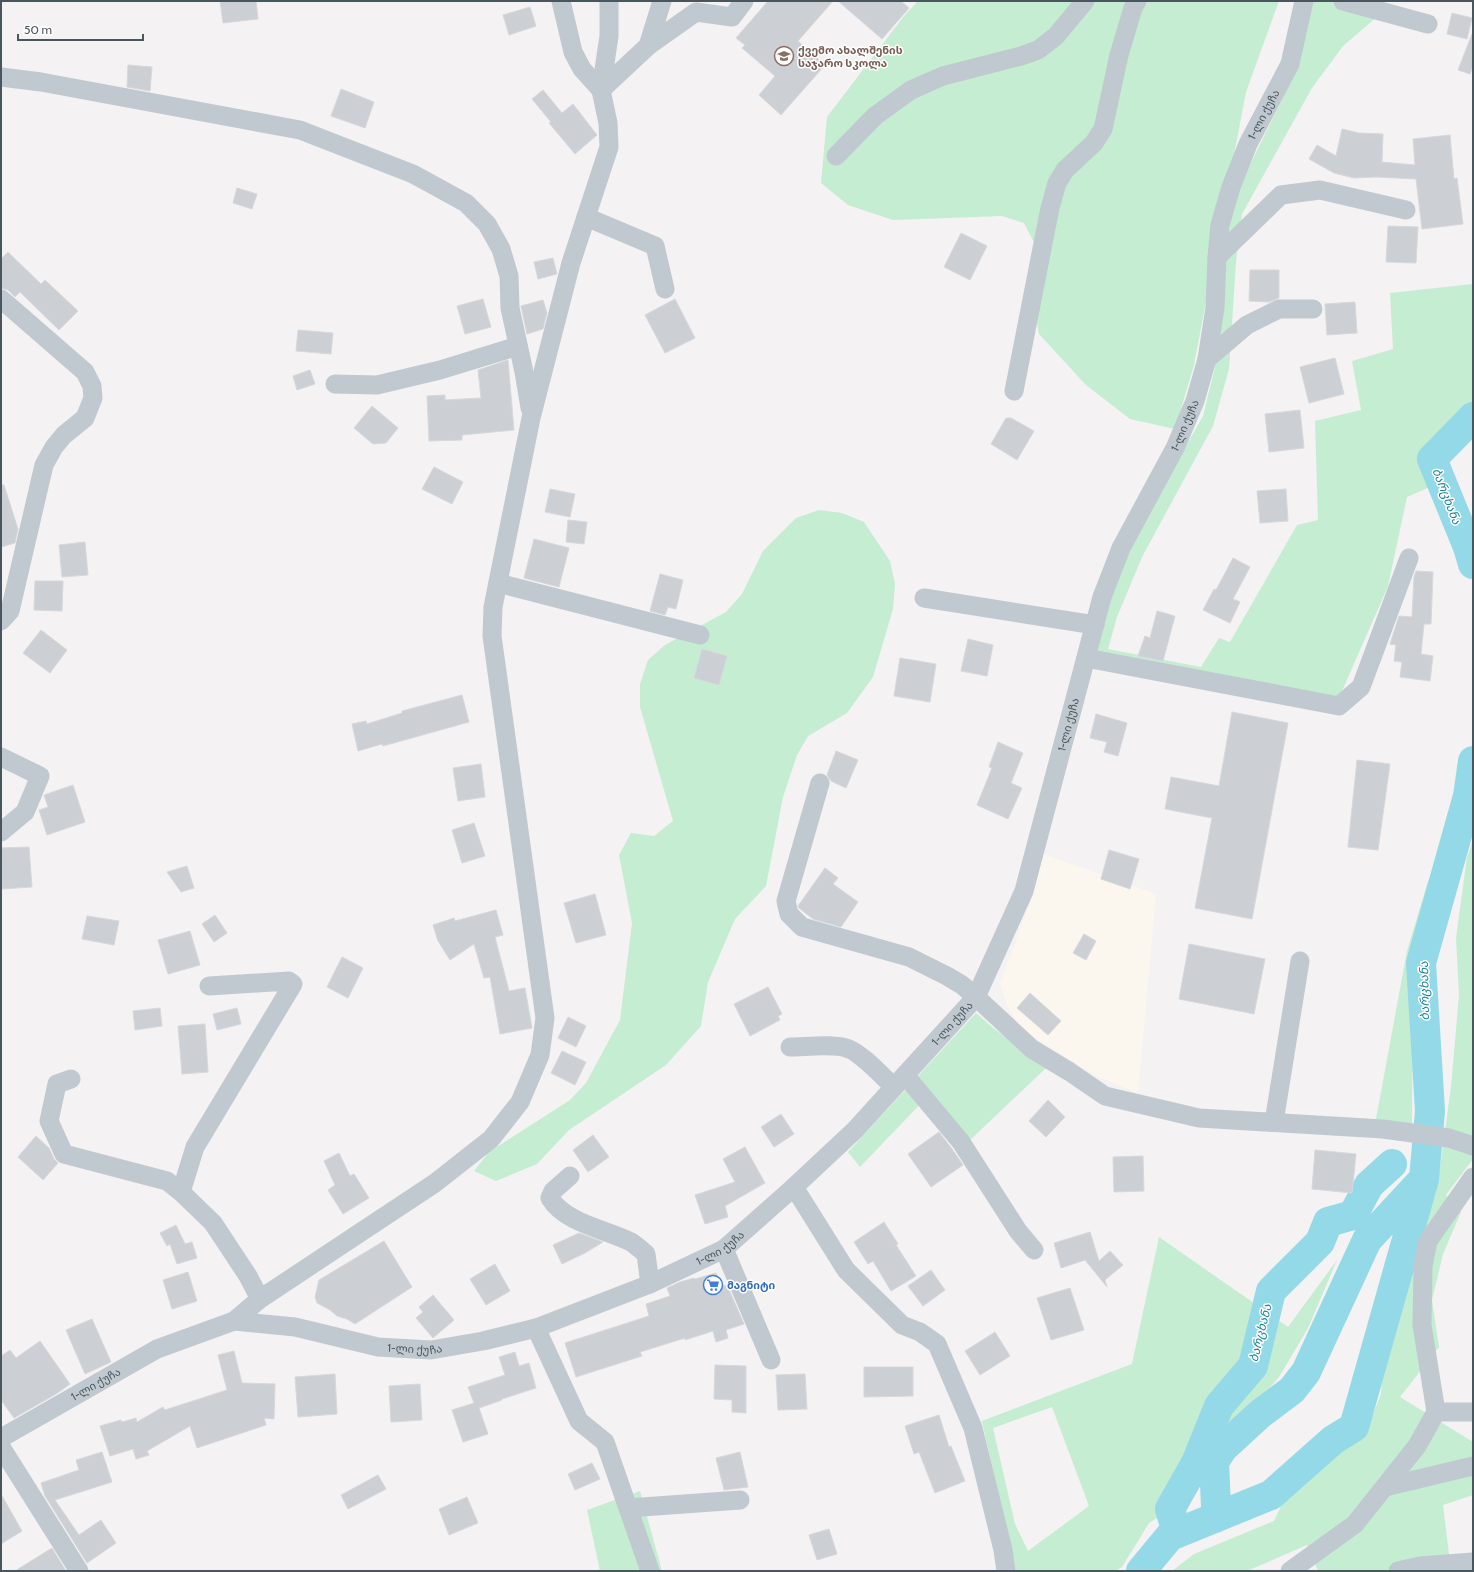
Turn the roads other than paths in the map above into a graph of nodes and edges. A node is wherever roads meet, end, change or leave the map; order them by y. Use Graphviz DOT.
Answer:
graph roads {
  1 [pos="561,1"];
  2 [pos="609,1"];
  3 [pos="662,1"];
  4 [pos="744,1"];
  5 [pos="1085,1"];
  6 [pos="1137,1"];
  7 [pos="1304,1"];
  8 [pos="1344,1"];
  9 [pos="1428,24"];
  10 [pos="648,46"];
  11 [pos="1,77"];
  12 [pos="601,90"];
  13 [pos="836,156"];
  14 [pos="1406,210"];
  15 [pos="586,216"];
  16 [pos="1217,257"];
  17 [pos="665,289"];
  18 [pos="1,299"];
  19 [pos="1313,309"];
  20 [pos="518,346"];
  21 [pos="1207,359"];
  22 [pos="335,384"];
  23 [pos="1014,391"];
  24 [pos="531,418"];
  25 [pos="1410,558"];
  26 [pos="498,583"];
  27 [pos="924,598"];
  28 [pos="1,621"];
  29 [pos="1095,625"];
  30 [pos="700,635"];
  31 [pos="1086,658"];
  32 [pos="1,757"];
  33 [pos="820,783"];
  34 [pos="1,832"];
  35 [pos="1300,961"];
  36 [pos="209,986"];
  37 [pos="976,997"];
  38 [pos="790,1047"];
  39 [pos="71,1079"];
  40 [pos="900,1081"];
  41 [pos="1274,1122"];
  42 [pos="1473,1146"];
  43 [pos="570,1176"];
  44 [pos="1473,1177"];
  45 [pos="794,1188"];
  46 [pos="181,1192"];
  47 [pos="724,1249"];
  48 [pos="1034,1250"];
  49 [pos="650,1284"];
  50 [pos="260,1299"];
  51 [pos="234,1321"];
  52 [pos="536,1328"];
  53 [pos="771,1360"];
  54 [pos="1436,1412"];
  55 [pos="1473,1412"];
  56 [pos="1,1438"];
  57 [pos="1,1447"];
  58 [pos="1473,1466"];
  59 [pos="1385,1486"];
  60 [pos="740,1500"];
  61 [pos="628,1508"];
  62 [pos="1473,1562"];
  63 [pos="79,1571"];
  64 [pos="650,1571"];
  65 [pos="1006,1571"];
  66 [pos="1290,1571"];
  67 [pos="1398,1571"];
  1 -- 12 [label="street"];
  2 -- 12 [label="street"];
  3 -- 10 [label="street"];
  4 -- 10 [label="street"];
  5 -- 13 [label="street"];
  6 -- 23 [label="street"];
  7 -- 16 [label="street, 1-ლი ქუჩა"];
  8 -- 9 [label="street"];
  10 -- 12 [label="street"];
  11 -- 20 [label="street"];
  12 -- 15 [label="street"];
  14 -- 16 [label="street"];
  15 -- 17 [label="street"];
  15 -- 24 [label="street"];
  16 -- 21 [label="street, 1-ლი ქუჩა"];
  18 -- 28 [label="street"];
  19 -- 21 [label="street"];
  20 -- 22 [label="street"];
  20 -- 24 [label="street"];
  21 -- 29 [label="street, 1-ლი ქუჩა"];
  24 -- 26 [label="street"];
  25 -- 31 [label="street"];
  26 -- 30 [label="street"];
  26 -- 50 [label="street"];
  27 -- 29 [label="street"];
  29 -- 31 [label="street, 1-ლი ქუჩა"];
  31 -- 37 [label="street, 1-ლი ქუჩა"];
  32 -- 34 [label="street"];
  33 -- 37 [label="street"];
  35 -- 41 [label="street"];
  36 -- 46 [label="street"];
  37 -- 40 [label="street, 1-ლი ქუჩა"];
  37 -- 41 [label="street"];
  38 -- 40 [label="street"];
  39 -- 46 [label="street"];
  40 -- 45 [label="street, 1-ლი ქუჩა"];
  40 -- 48 [label="street"];
  41 -- 42 [label="street"];
  43 -- 49 [label="street"];
  44 -- 54 [label="street"];
  45 -- 47 [label="street, 1-ლი ქუჩა"];
  45 -- 65 [label="street"];
  46 -- 50 [label="street"];
  47 -- 49 [label="street, 1-ლი ქუჩა"];
  47 -- 53 [label="street"];
  49 -- 52 [label="street, 1-ლი ქუჩა"];
  50 -- 51 [label="street"];
  51 -- 52 [label="street, 1-ლი ქუჩა"];
  51 -- 56 [label="street, 1-ლი ქუჩა"];
  52 -- 61 [label="street"];
  54 -- 55 [label="street"];
  54 -- 59 [label="street"];
  57 -- 63 [label="street"];
  58 -- 59 [label="street"];
  59 -- 66 [label="street"];
  60 -- 61 [label="street"];
  61 -- 64 [label="street"];
  62 -- 67 [label="street"];
}
